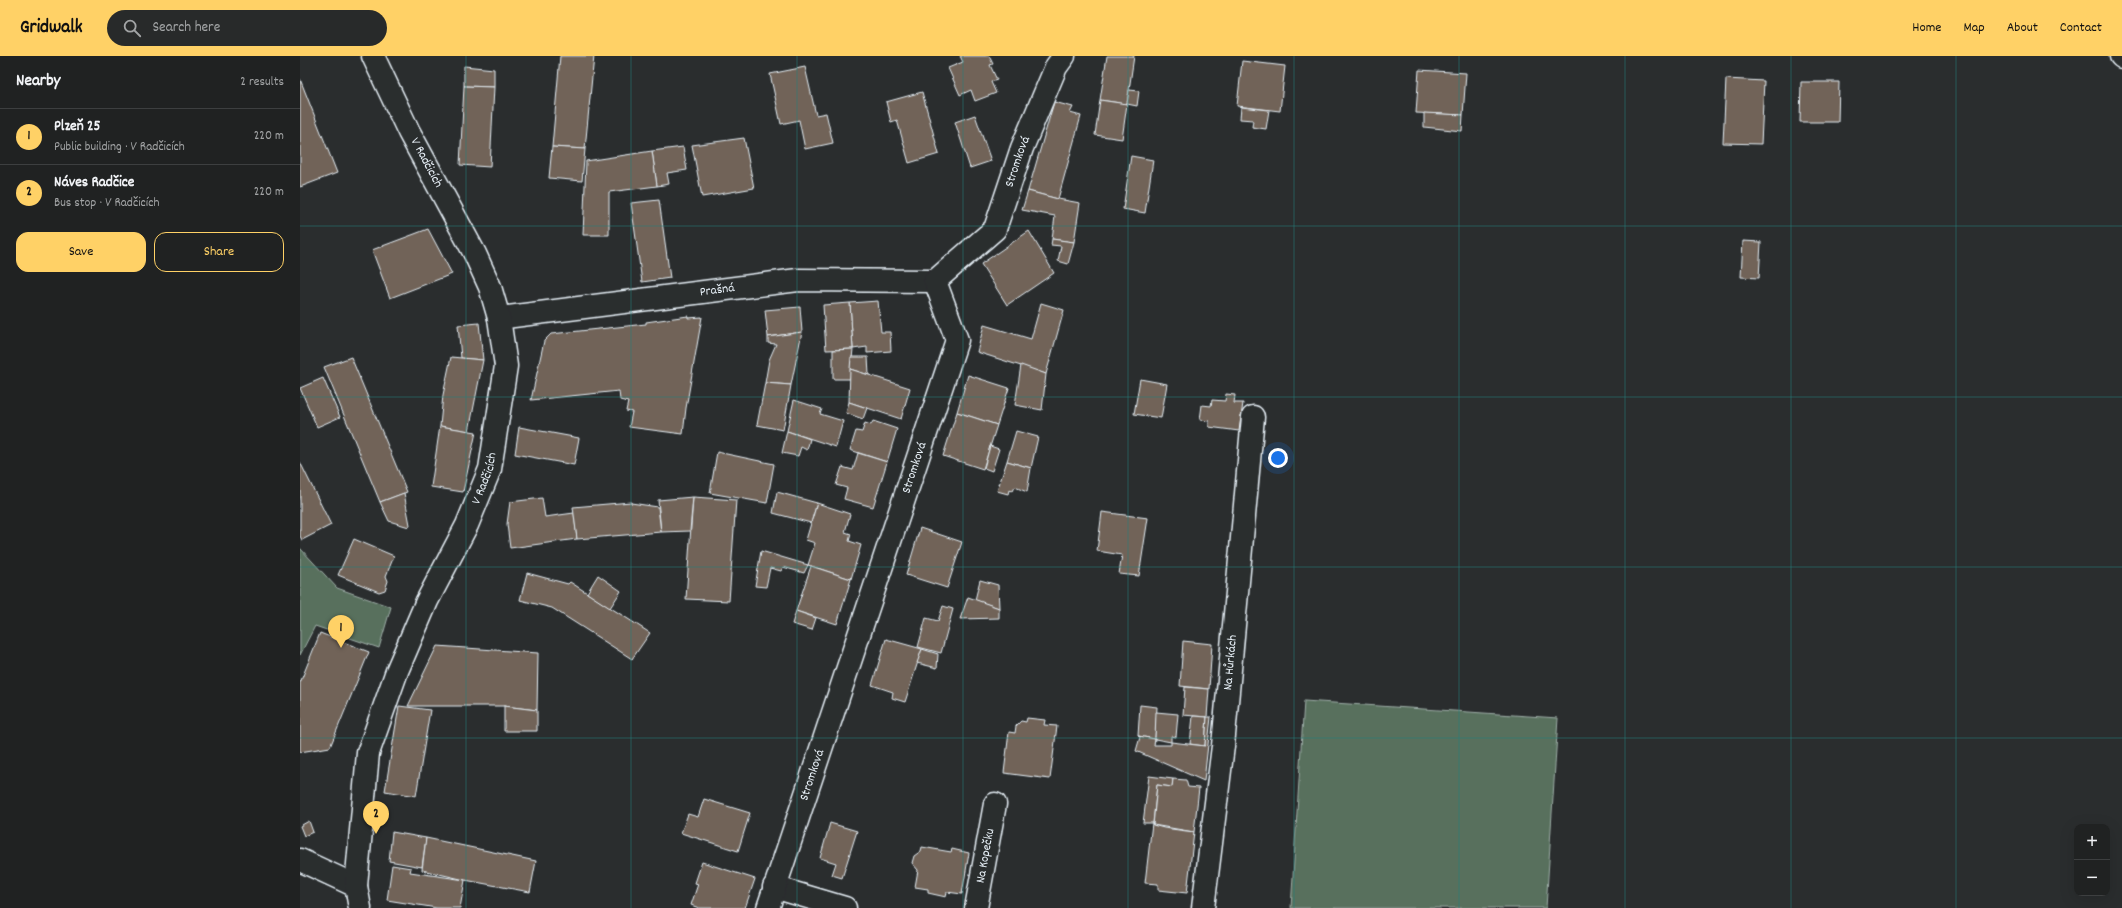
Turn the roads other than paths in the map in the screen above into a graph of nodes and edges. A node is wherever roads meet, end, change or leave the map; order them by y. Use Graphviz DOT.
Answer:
graph roads {
  1 [pos="373,56"];
  2 [pos="1064,56"];
  3 [pos="935,281"];
  4 [pos="500,318"];
  5 [pos="1254,417"];
  6 [pos="995,804"];
  7 [pos="300,860"];
  8 [pos="356,886"];
  9 [pos="774,887"];
  10 [pos="360,908"];
  11 [pos="768,908"];
  12 [pos="846,908"];
  13 [pos="976,908"];
  14 [pos="1203,908"];
  1 -- 4 [label="street, V Radčicích"];
  2 -- 3 [label="street, Stromková"];
  3 -- 4 [label="street, Prašná"];
  3 -- 9 [label="street, Stromková"];
  4 -- 8 [label="street, V Radčicích"];
  5 -- 14 [label="street, Na Hůrkách"];
  6 -- 13 [label="street, Na Kopečku"];
  7 -- 8 [label="street"];
  8 -- 10 [label="street, V Radčicích"];
  9 -- 11 [label="street, Stromková"];
  9 -- 12 [label="street"];
}
